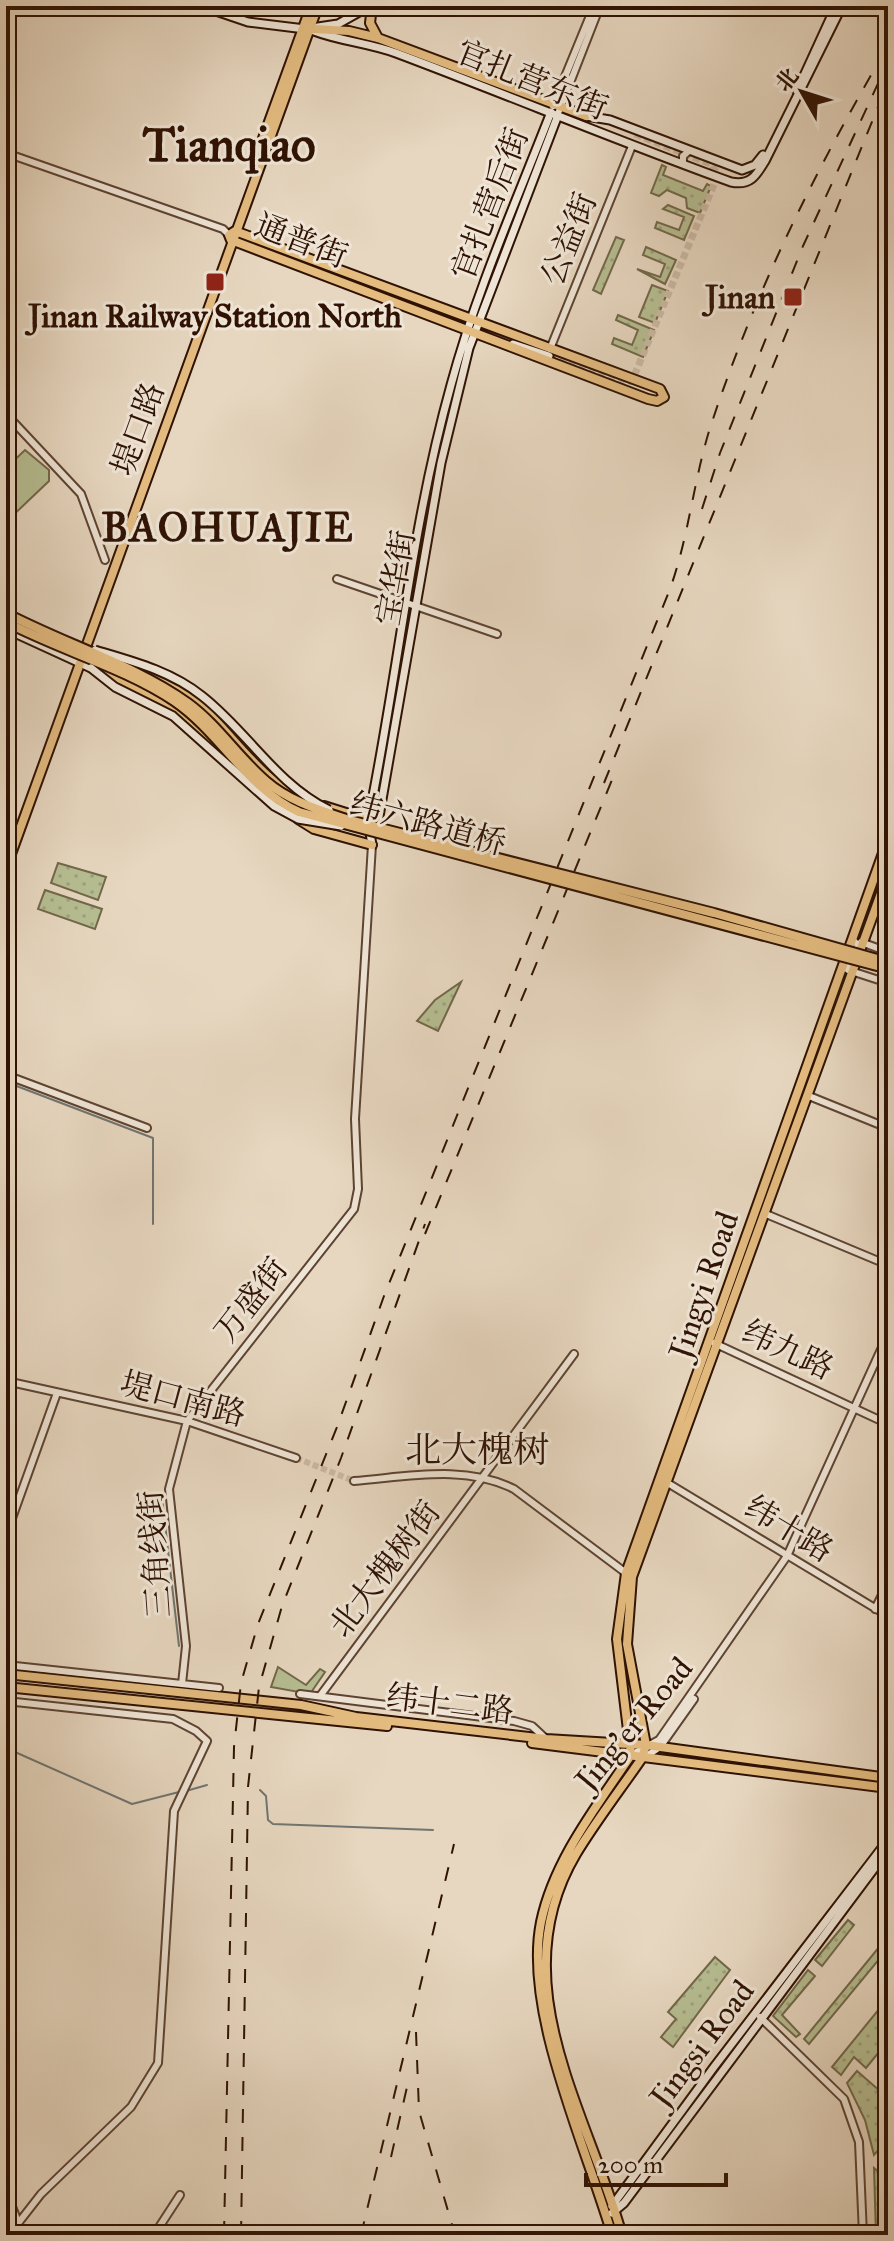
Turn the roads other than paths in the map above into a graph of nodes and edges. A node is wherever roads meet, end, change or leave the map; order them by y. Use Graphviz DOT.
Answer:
graph roads {
  1 [pos="201,6"];
  2 [pos="311,6"];
  3 [pos="318,6"];
  4 [pos="371,6"];
  5 [pos="594,6"];
  6 [pos="600,6"];
  7 [pos="836,6"];
  8 [pos="842,6"];
  9 [pos="308,27"];
  10 [pos="378,38"];
  11 [pos="556,110"];
  12 [pos="586,116"];
  13 [pos="635,134"];
  14 [pos="632,146"];
  15 [pos="689,151"];
  16 [pos="6,153"];
  17 [pos="683,164"];
  18 [pos="231,235"];
  19 [pos="475,320"];
  20 [pos="471,332"];
  21 [pos="487,338"];
  22 [pos="550,353"];
  23 [pos="6,414"];
  24 [pos="105,560"];
  25 [pos="337,579"];
  26 [pos="405,600"];
  27 [pos="416,604"];
  28 [pos="6,611"];
  29 [pos="6,622"];
  30 [pos="6,629"];
  31 [pos="497,634"];
  32 [pos="87,647"];
  33 [pos="78,662"];
  34 [pos="91,668"];
  35 [pos="373,822"];
  36 [pos="348,824"];
  37 [pos="888,839"];
  38 [pos="372,845"];
  39 [pos="6,855"];
  40 [pos="6,868"];
  41 [pos="888,874"];
  42 [pos="853,940"];
  43 [pos="864,943"];
  44 [pos="888,952"];
  45 [pos="888,962"];
  46 [pos="888,969"];
  47 [pos="852,973"];
  48 [pos="888,983"];
  49 [pos="6,1075"];
  50 [pos="809,1096"];
  51 [pos="147,1128"];
  52 [pos="888,1128"];
  53 [pos="354,1209"];
  54 [pos="766,1214"];
  55 [pos="888,1265"];
  56 [pos="888,1334"];
  57 [pos="715,1343"];
  58 [pos="888,1343"];
  59 [pos="574,1354"];
  60 [pos="6,1381"];
  61 [pos="57,1393"];
  62 [pos="858,1409"];
  63 [pos="187,1421"];
  64 [pos="888,1424"];
  65 [pos="296,1458"];
  66 [pos="483,1476"];
  67 [pos="354,1481"];
  68 [pos="666,1482"];
  69 [pos="6,1535"];
  70 [pos="789,1557"];
  71 [pos="626,1573"];
  72 [pos="888,1583"];
  73 [pos="875,1609"];
  74 [pos="888,1616"];
  75 [pos="6,1665"];
  76 [pos="6,1674"];
  77 [pos="182,1684"];
  78 [pos="6,1687"];
  79 [pos="219,1688"];
  80 [pos="300,1694"];
  81 [pos="320,1696"];
  82 [pos="6,1701"];
  83 [pos="546,1739"];
  84 [pos="631,1744"];
  85 [pos="646,1745"];
  86 [pos="660,1747"];
  87 [pos="631,1755"];
  88 [pos="642,1758"];
  89 [pos="888,1778"];
  90 [pos="888,1788"];
  91 [pos="888,1840"];
  92 [pos="888,1850"];
  93 [pos="757,2015"];
  94 [pos="6,2191"];
  95 [pos="180,2195"];
  96 [pos="614,2209"];
  97 [pos="605,2215"];
  98 [pos="18,2223"];
  99 [pos="9,2235"];
  100 [pos="23,2235"];
  101 [pos="154,2235"];
  102 [pos="612,2235"];
  103 [pos="622,2235"];
  104 [pos="863,2235"];
  1 -- 9 [label="main road"];
  2 -- 9 [label="main road, 堤口路"];
  3 -- 9 [label="main road, 堤口路"];
  4 -- 9 [label="main road"];
  4 -- 10 [label="main road"];
  5 -- 11 [label="street, 官扎营后街"];
  6 -- 11 [label="street, 官扎营后街"];
  7 -- 15 [label="main road, 官扎营东街"];
  8 -- 17 [label="main road, 官扎营东街"];
  9 -- 10 [label="main road, 官扎营东街"];
  9 -- 11 [label="main road, 官扎营东街"];
  9 -- 18 [label="main road, 堤口路"];
  10 -- 11 [label="main road, 官扎营东街"];
  11 -- 12 [label="main road, 官扎营东街"];
  11 -- 14 [label="main road, 官扎营东街"];
  11 -- 19 [label="main road, 官扎营后街"];
  12 -- 13 [label="main road"];
  12 -- 15 [label="main road, 官扎营东街"];
  14 -- 17 [label="main road, 官扎营东街"];
  14 -- 22 [label="street, 公益街"];
  15 -- 17 [label="street"];
  16 -- 18 [label="street"];
  18 -- 19 [label="main road, 通普街"];
  18 -- 20 [label="main road, 通普街"];
  18 -- 32 [label="main road, 堤口路"];
  19 -- 20 [label="main road, 宝华街"];
  19 -- 22 [label="main road, 通普街"];
  20 -- 21 [label="main road, 通普街"];
  20 -- 26 [label="main road, 宝华街"];
  20 -- 27 [label="main road, 宝华街"];
  21 -- 22 [label="main road"];
  21 -- 22 [label="main road, 通普街"];
  23 -- 24 [label="street"];
  25 -- 26 [label="street"];
  26 -- 27 [label="street"];
  26 -- 35 [label="main road, 宝华街"];
  27 -- 31 [label="street"];
  27 -- 35 [label="main road, 宝华街"];
  28 -- 32 [label="main road"];
  28 -- 36 [label="main road, 纬六路道桥, bridge"];
  29 -- 36 [label="main road, 纬六路道桥, bridge"];
  30 -- 33 [label="main road"];
  32 -- 33 [label="main road, 堤口路"];
  32 -- 35 [label="main road"];
  32 -- 36 [label="main road, bridge"];
  33 -- 34 [label="main road"];
  33 -- 39 [label="main road, 堤口路"];
  33 -- 40 [label="main road, 堤口路"];
  34 -- 36 [label="main road, bridge"];
  34 -- 38 [label="main road"];
  35 -- 38 [label="main road, 宝华街"];
  36 -- 45 [label="main road, 纬六路道桥, bridge"];
  36 -- 46 [label="main road, 纬六路道桥, bridge"];
  37 -- 42 [label="main road, Jingyi Road"];
  38 -- 53 [label="street, 宝华街"];
  41 -- 43 [label="main road, Jingyi Road"];
  42 -- 43 [label="street"];
  42 -- 47 [label="street"];
  42 -- 57 [label="main road, Jingyi Road"];
  43 -- 44 [label="street"];
  43 -- 47 [label="main road, Jingyi Road"];
  47 -- 48 [label="street"];
  47 -- 50 [label="main road, Jingyi Road"];
  49 -- 51 [label="street"];
  50 -- 52 [label="street"];
  50 -- 54 [label="main road, Jingyi Road"];
  53 -- 63 [label="street, 万盛街"];
  54 -- 55 [label="street"];
  54 -- 57 [label="main road, Jingyi Road"];
  56 -- 62 [label="street, Jing'er Road"];
  57 -- 62 [label="street, 纬九路"];
  57 -- 68 [label="main road, Jingyi Road"];
  57 -- 71 [label="main road, Jingyi Road"];
  58 -- 62 [label="street, Jing'er Road"];
  59 -- 66 [label="street, 北大槐树街"];
  60 -- 61 [label="street, 堤口南路"];
  61 -- 63 [label="street, 堤口南路"];
  61 -- 69 [label="street"];
  62 -- 64 [label="street, 纬九路"];
  62 -- 70 [label="street, Jing'er Road"];
  63 -- 65 [label="street, 堤口南路"];
  63 -- 77 [label="street, 三角线街"];
  66 -- 67 [label="street"];
  66 -- 71 [label="street"];
  66 -- 81 [label="street, 北大槐树街"];
  68 -- 70 [label="street, 纬十路"];
  68 -- 85 [label="main road, Jingyi Road"];
  70 -- 73 [label="street, 纬十路"];
  70 -- 85 [label="street, Jing'er Road"];
  70 -- 86 [label="street, Jing'er Road"];
  71 -- 84 [label="main road, Jingyi Road"];
  72 -- 73 [label="street"];
  73 -- 74 [label="street, 纬十路"];
  75 -- 77 [label="street"];
  76 -- 83 [label="main road, 纬十二路"];
  77 -- 79 [label="street"];
  78 -- 87 [label="main road, 纬十二路"];
  80 -- 81 [label="street"];
  81 -- 83 [label="street"];
  82 -- 98 [label="street"];
  83 -- 84 [label="main road, 纬十二路"];
  84 -- 85 [label="main road, 纬十二路"];
  84 -- 87 [label="main road, Jingyi Road"];
  85 -- 86 [label="main road, 纬十二路"];
  85 -- 87 [label="street, Jing'er Road"];
  85 -- 88 [label="main road, Jingyi Road"];
  86 -- 88 [label="street, Jing'er Road"];
  86 -- 89 [label="main road, 纬十二路"];
  87 -- 88 [label="main road, 纬十二路"];
  87 -- 97 [label="main road, Jing'er Road"];
  88 -- 90 [label="main road, 纬十二路"];
  88 -- 96 [label="main road, Jing'er Road"];
  91 -- 93 [label="main road, Jingsi Road"];
  92 -- 93 [label="main road, Jingsi Road"];
  93 -- 96 [label="main road, Jingsi Road"];
  93 -- 104 [label="street"];
  94 -- 98 [label="street"];
  95 -- 101 [label="street"];
  96 -- 97 [label="main road"];
  96 -- 103 [label="main road, Jing'er Road"];
  97 -- 102 [label="main road, Jing'er Road"];
  98 -- 99 [label="street"];
  98 -- 100 [label="street"];
}
